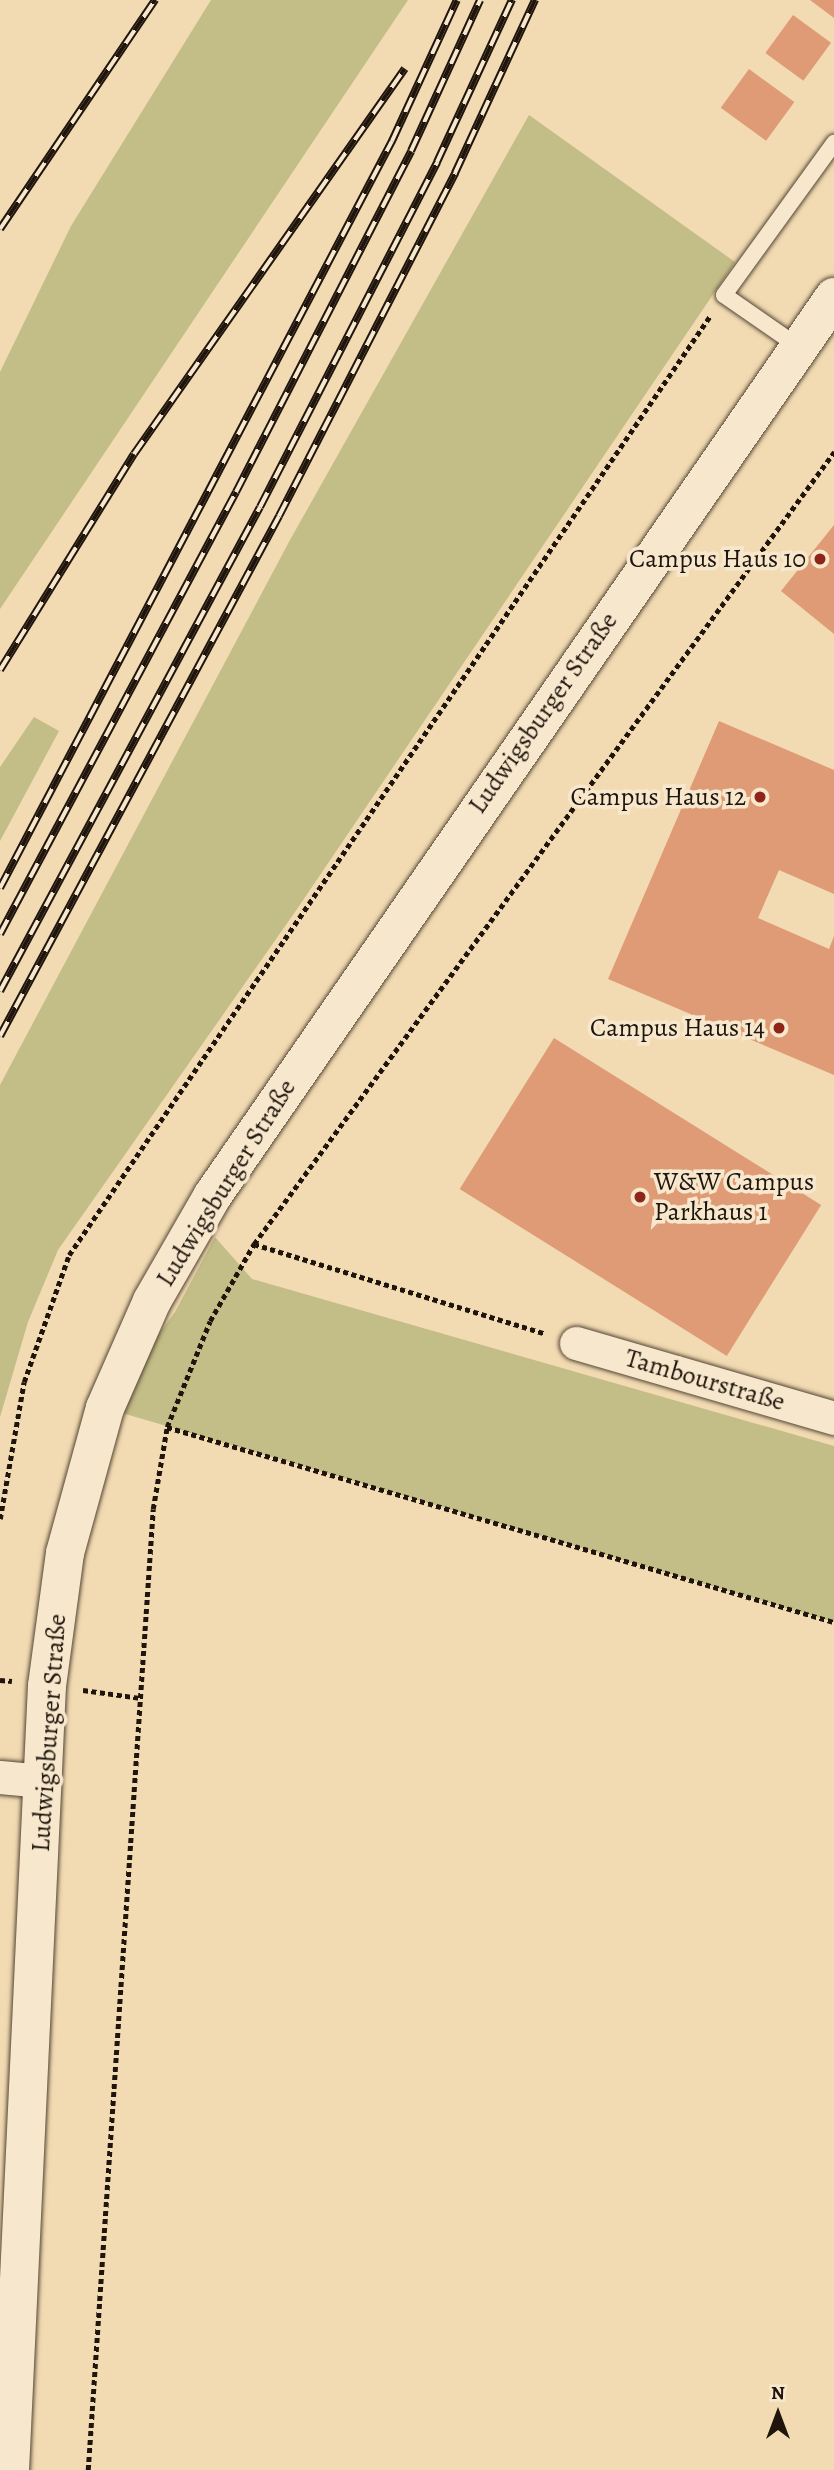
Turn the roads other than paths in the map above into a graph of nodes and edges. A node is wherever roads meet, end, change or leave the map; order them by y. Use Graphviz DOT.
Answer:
graph roads {
  1 [pos="834,143"];
  2 [pos="834,297"];
  3 [pos="799,347"];
  4 [pos="576,1343"];
  5 [pos="834,1418"];
  6 [pos="0,1777"];
  7 [pos="43,1781"];
  8 [pos="10,2470"];
  1 -- 3 [label="lane"];
  2 -- 3 [label="main road, Ludwigsburger Straße"];
  3 -- 7 [label="main road, Ludwigsburger Straße"];
  4 -- 5 [label="street, Tambourstraße"];
  6 -- 7 [label="street"];
  7 -- 8 [label="main road, Ludwigsburger Straße"];
}
